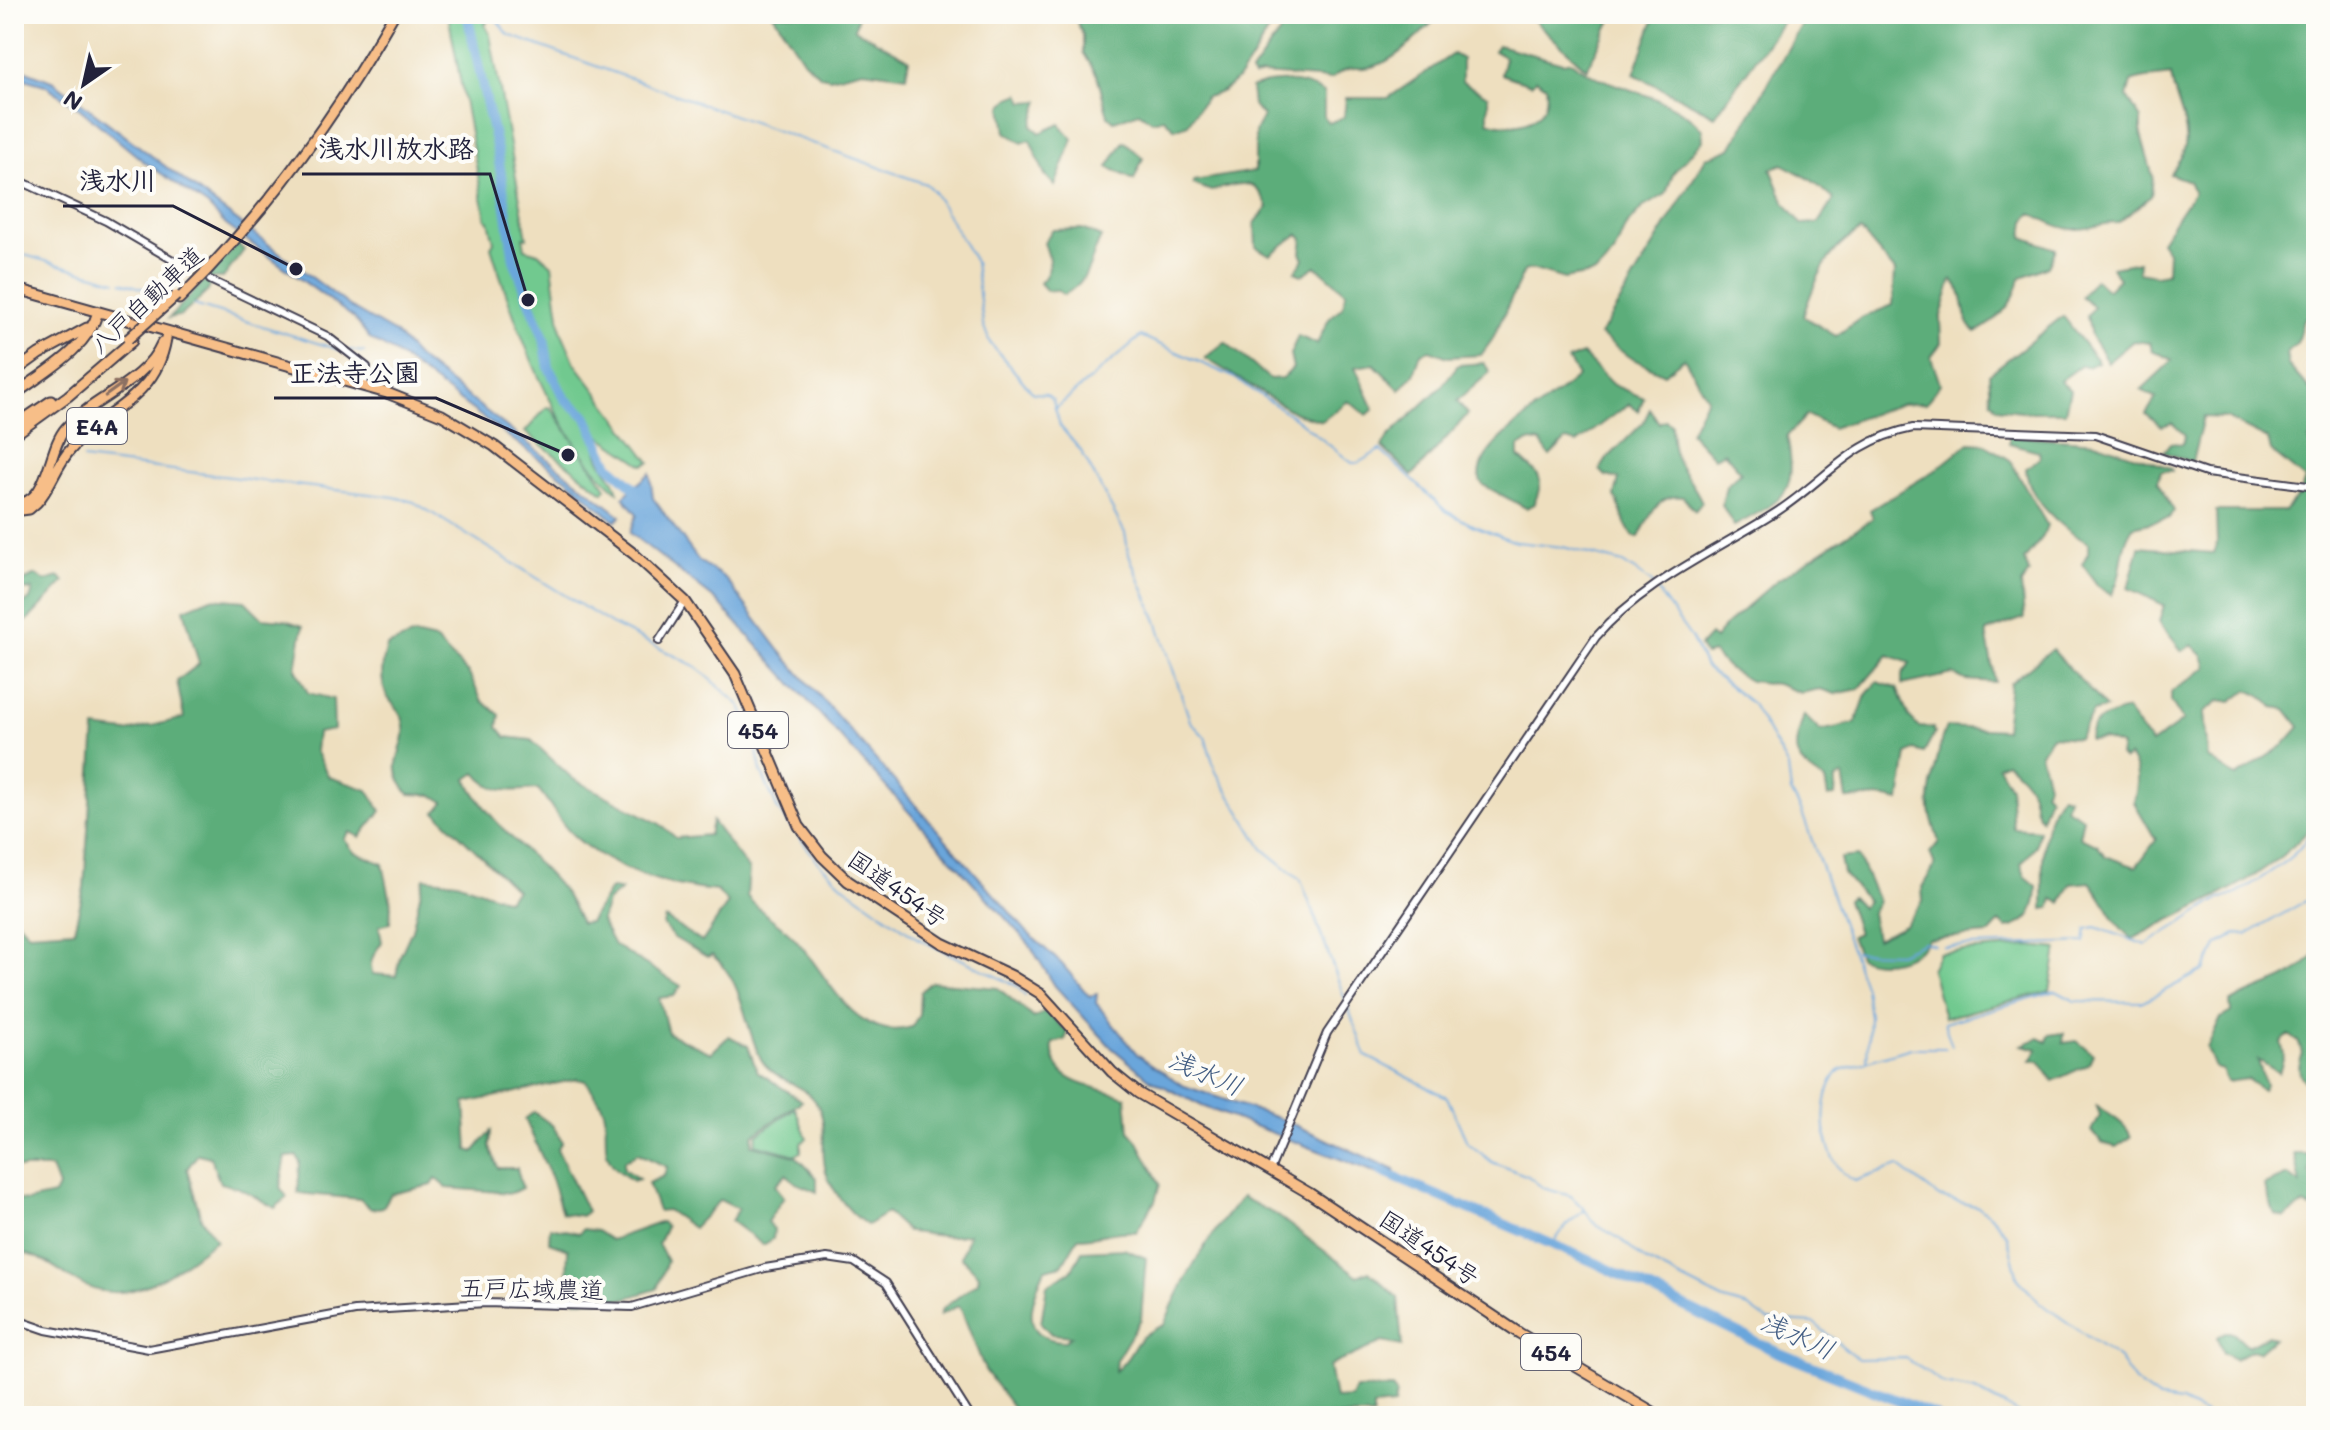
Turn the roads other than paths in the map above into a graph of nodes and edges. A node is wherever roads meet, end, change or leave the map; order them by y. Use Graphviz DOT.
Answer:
graph roads {
  1 [pos="392,14"];
  2 [pos="14,178"];
  3 [pos="183,266"];
  4 [pos="210,280"];
  5 [pos="14,288"];
  6 [pos="98,312"];
  7 [pos="167,332"];
  8 [pos="14,372"];
  9 [pos="364,386"];
  10 [pos="71,391"];
  11 [pos="14,395"];
  12 [pos="14,430"];
  13 [pos="14,442"];
  14 [pos="2316,487"];
  15 [pos="14,504"];
  16 [pos="14,511"];
  17 [pos="685,601"];
  18 [pos="659,641"];
  19 [pos="1270,1170"];
  20 [pos="14,1319"];
  21 [pos="970,1416"];
  22 [pos="1660,1416"];
  1 -- 10 [label="highway, 八戸自動車道 / E4A, bridge"];
  2 -- 3 [label="street"];
  4 -- 9 [label="street"];
  5 -- 6 [label="highway, 国道454号 / 454"];
  6 -- 7 [label="highway, 国道454号 / 454"];
  6 -- 8 [label="highway"];
  6 -- 11 [label="highway"];
  7 -- 9 [label="highway, 国道454号 / 454"];
  15 -- 7 [label="highway, E4A, one-way"];
  7 -- 16 [label="highway, E4A"];
  9 -- 17 [label="highway, 国道454号 / 454"];
  10 -- 12 [label="highway, E4A"];
  10 -- 13 [label="highway, E4A"];
  14 -- 19 [label="street"];
  17 -- 18 [label="street"];
  17 -- 19 [label="highway, 国道454号 / 454"];
  19 -- 22 [label="highway, 国道454号 / 454"];
  20 -- 21 [label="street, 五戸広域農道"];
}
